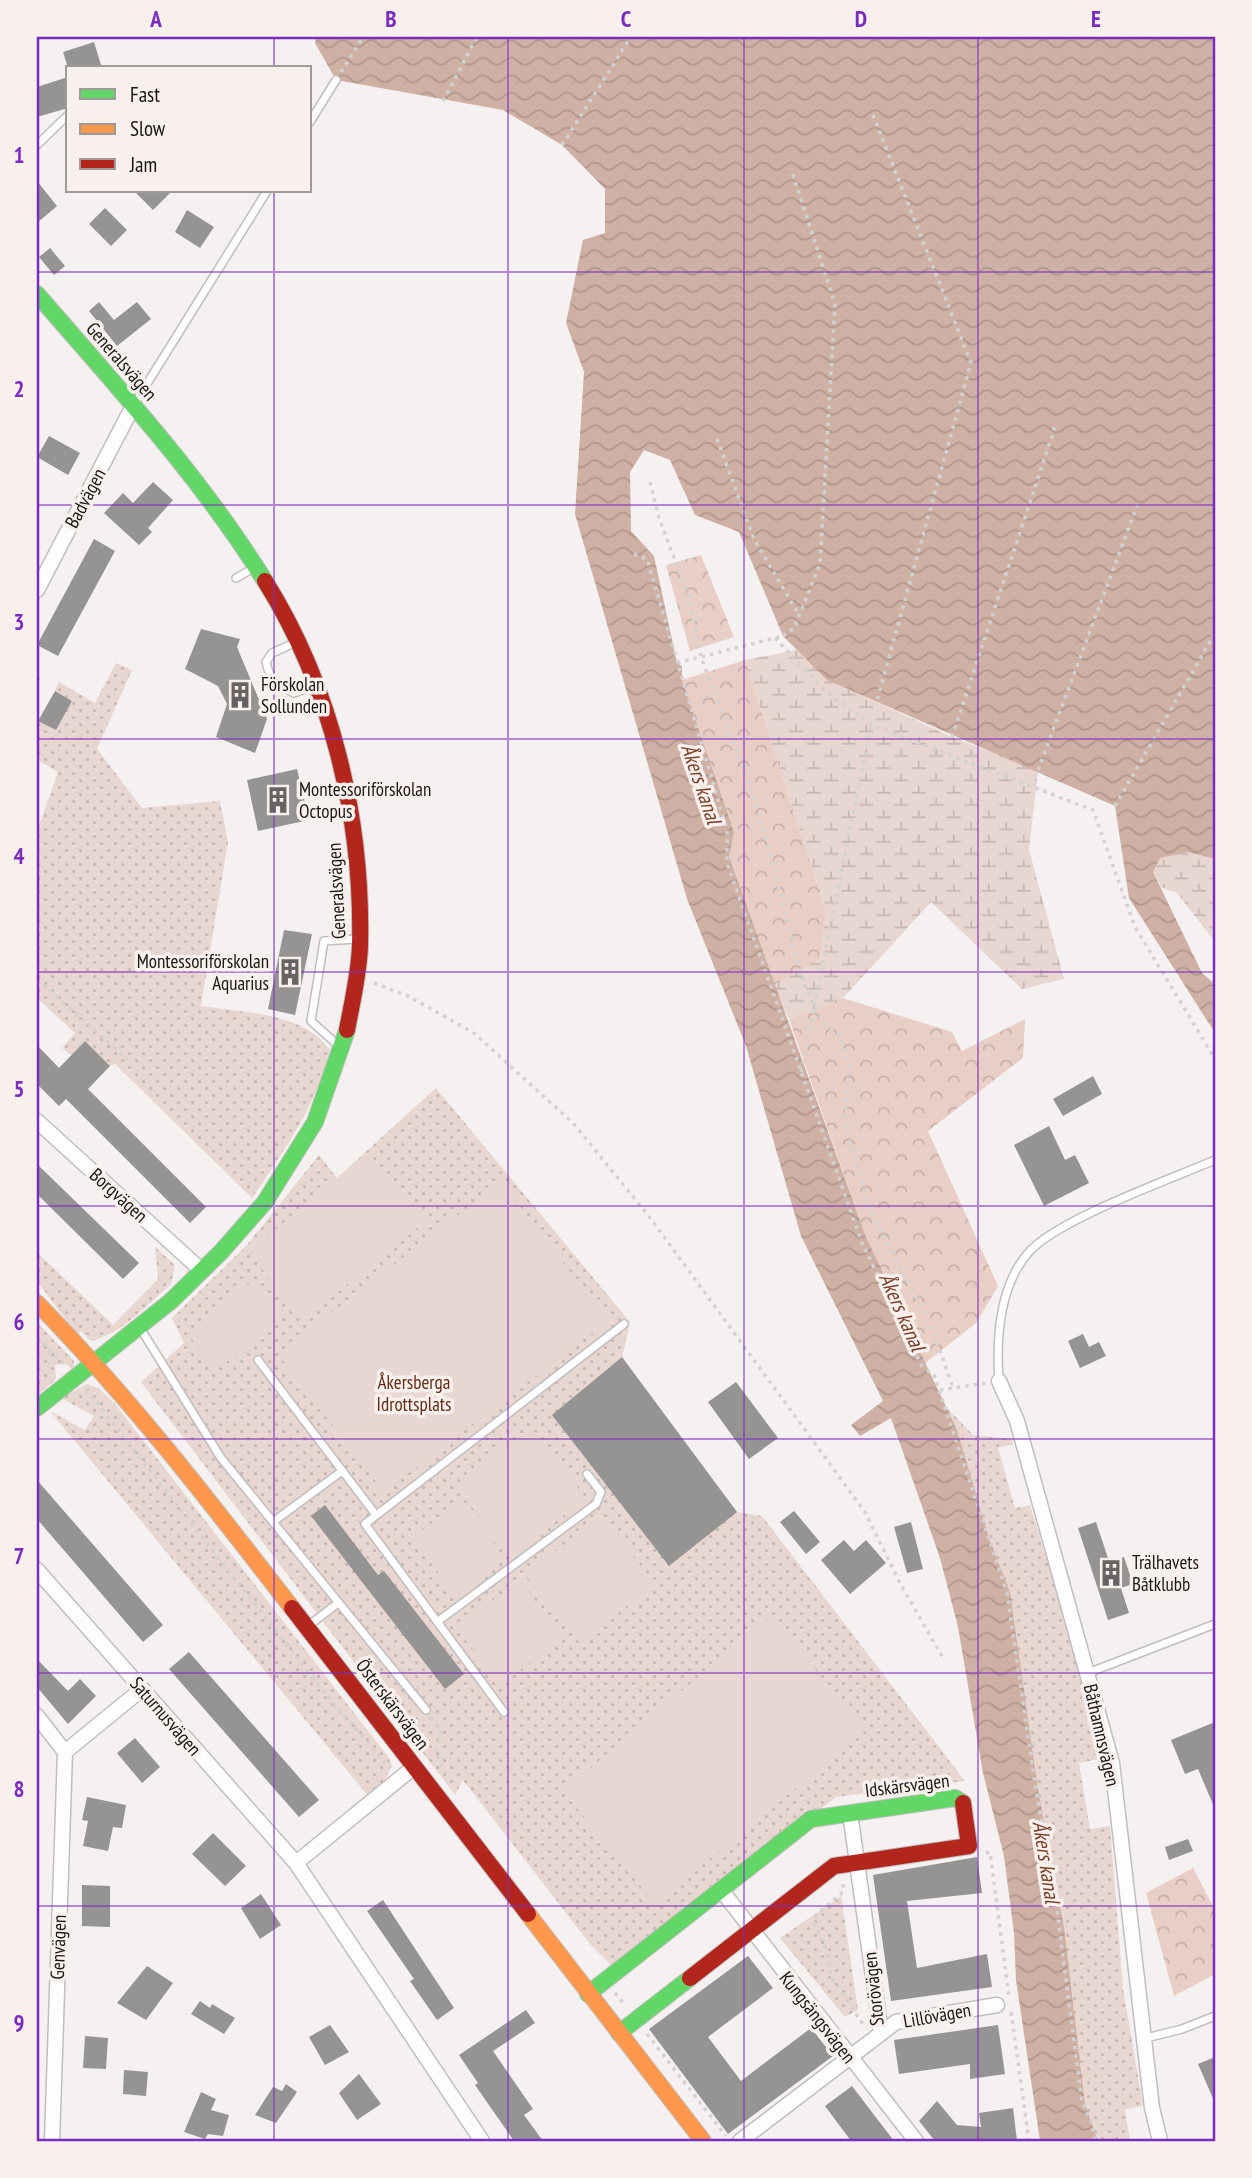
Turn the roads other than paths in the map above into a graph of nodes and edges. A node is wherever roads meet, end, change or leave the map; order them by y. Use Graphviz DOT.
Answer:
graph roads {
  1 [pos="336,80"];
  2 [pos="66,117"];
  3 [pos="312,119"];
  4 [pos="37,145"];
  5 [pos="266,192"];
  6 [pos="37,294"];
  7 [pos="133,406"];
  8 [pos="257,567"];
  9 [pos="236,578"];
  10 [pos="37,590"];
  11 [pos="298,642"];
  12 [pos="316,685"];
  13 [pos="360,939"];
  14 [pos="343,1050"];
  15 [pos="37,1121"];
  16 [pos="1215,1160"];
  17 [pos="201,1270"];
  18 [pos="37,1303"];
  19 [pos="624,1324"];
  20 [pos="140,1327"];
  21 [pos="258,1360"];
  22 [pos="94,1362"];
  23 [pos="999,1381"];
  24 [pos="37,1408"];
  25 [pos="342,1471"];
  26 [pos="587,1474"];
  27 [pos="376,1515"];
  28 [pos="273,1522"];
  29 [pos="37,1570"];
  30 [pos="338,1602"];
  31 [pos="438,1622"];
  32 [pos="1215,1624"];
  33 [pos="308,1626"];
  34 [pos="1088,1673"];
  35 [pos="142,1689"];
  36 [pos="426,1710"];
  37 [pos="503,1712"];
  38 [pos="37,1716"];
  39 [pos="65,1752"];
  40 [pos="414,1767"];
  41 [pos="850,1813"];
  42 [pos="296,1863"];
  43 [pos="857,1869"];
  44 [pos="722,1891"];
  45 [pos="751,1930"];
  46 [pos="589,1994"];
  47 [pos="997,2006"];
  48 [pos="1215,2016"];
  49 [pos="619,2032"];
  50 [pos="877,2036"];
  51 [pos="1146,2038"];
  52 [pos="850,2057"];
  53 [pos="52,2141"];
  54 [pos="482,2141"];
  55 [pos="703,2141"];
  56 [pos="740,2141"];
  57 [pos="916,2141"];
  58 [pos="1160,2141"];
  1 -- 3 [label="lane"];
  2 -- 4 [label="lane"];
  5 -- 7 [label="lane"];
  6 -- 7 [label="street, Generalsvägen"];
  7 -- 8 [label="street, Generalsvägen"];
  7 -- 10 [label="street, Badvägen"];
  8 -- 9 [label="lane"];
  8 -- 11 [label="street, Generalsvägen"];
  11 -- 12 [label="street, Generalsvägen"];
  11 -- 12 [label="lane"];
  12 -- 13 [label="street, Generalsvägen"];
  13 -- 14 [label="street, Generalsvägen"];
  13 -- 14 [label="lane"];
  14 -- 17 [label="street, Generalsvägen"];
  15 -- 17 [label="street, Borgvägen"];
  16 -- 23 [label="lane"];
  17 -- 20 [label="street, Generalsvägen"];
  18 -- 22 [label="street, Österskärsvägen"];
  19 -- 27 [label="lane"];
  20 -- 22 [label="street, Generalsvägen"];
  20 -- 28 [label="lane"];
  21 -- 25 [label="lane"];
  22 -- 24 [label="street, Generalsvägen"];
  22 -- 33 [label="street, Österskärsvägen"];
  23 -- 34 [label="street, Båthamnsvägen"];
  25 -- 27 [label="lane"];
  25 -- 28 [label="lane"];
  26 -- 31 [label="lane"];
  27 -- 31 [label="lane"];
  28 -- 30 [label="lane"];
  29 -- 35 [label="street, Saturnusvägen"];
  30 -- 33 [label="lane"];
  30 -- 36 [label="lane"];
  31 -- 37 [label="lane"];
  32 -- 34 [label="lane"];
  33 -- 40 [label="street, Österskärsvägen"];
  34 -- 51 [label="street, Båthamnsvägen"];
  35 -- 39 [label="street"];
  35 -- 42 [label="street, Saturnusvägen"];
  38 -- 39 [label="street"];
  39 -- 53 [label="street, Genvägen"];
  40 -- 42 [label="street"];
  40 -- 46 [label="street, Österskärsvägen"];
  41 -- 43 [label="street, Storövägen"];
  41 -- 43 [label="street, Idskärsvägen"];
  41 -- 44 [label="street, Idskärsvägen"];
  42 -- 54 [label="street, Saturnusvägen"];
  43 -- 45 [label="street, Idskärsvägen"];
  43 -- 50 [label="street, Storövägen"];
  44 -- 45 [label="street, Kungsängsvägen"];
  44 -- 46 [label="street, Idskärsvägen"];
  45 -- 49 [label="street, Idskärsvägen"];
  45 -- 52 [label="street, Kungsängsvägen"];
  46 -- 49 [label="street, Österskärsvägen"];
  47 -- 50 [label="street, Lillövägen"];
  48 -- 51 [label="lane"];
  49 -- 55 [label="street, Österskärsvägen"];
  50 -- 52 [label="street, Storövägen"];
  51 -- 58 [label="street, Båthamnsvägen"];
  52 -- 56 [label="street, Storövägen"];
  52 -- 57 [label="street, Kungsängsvägen"];
}
